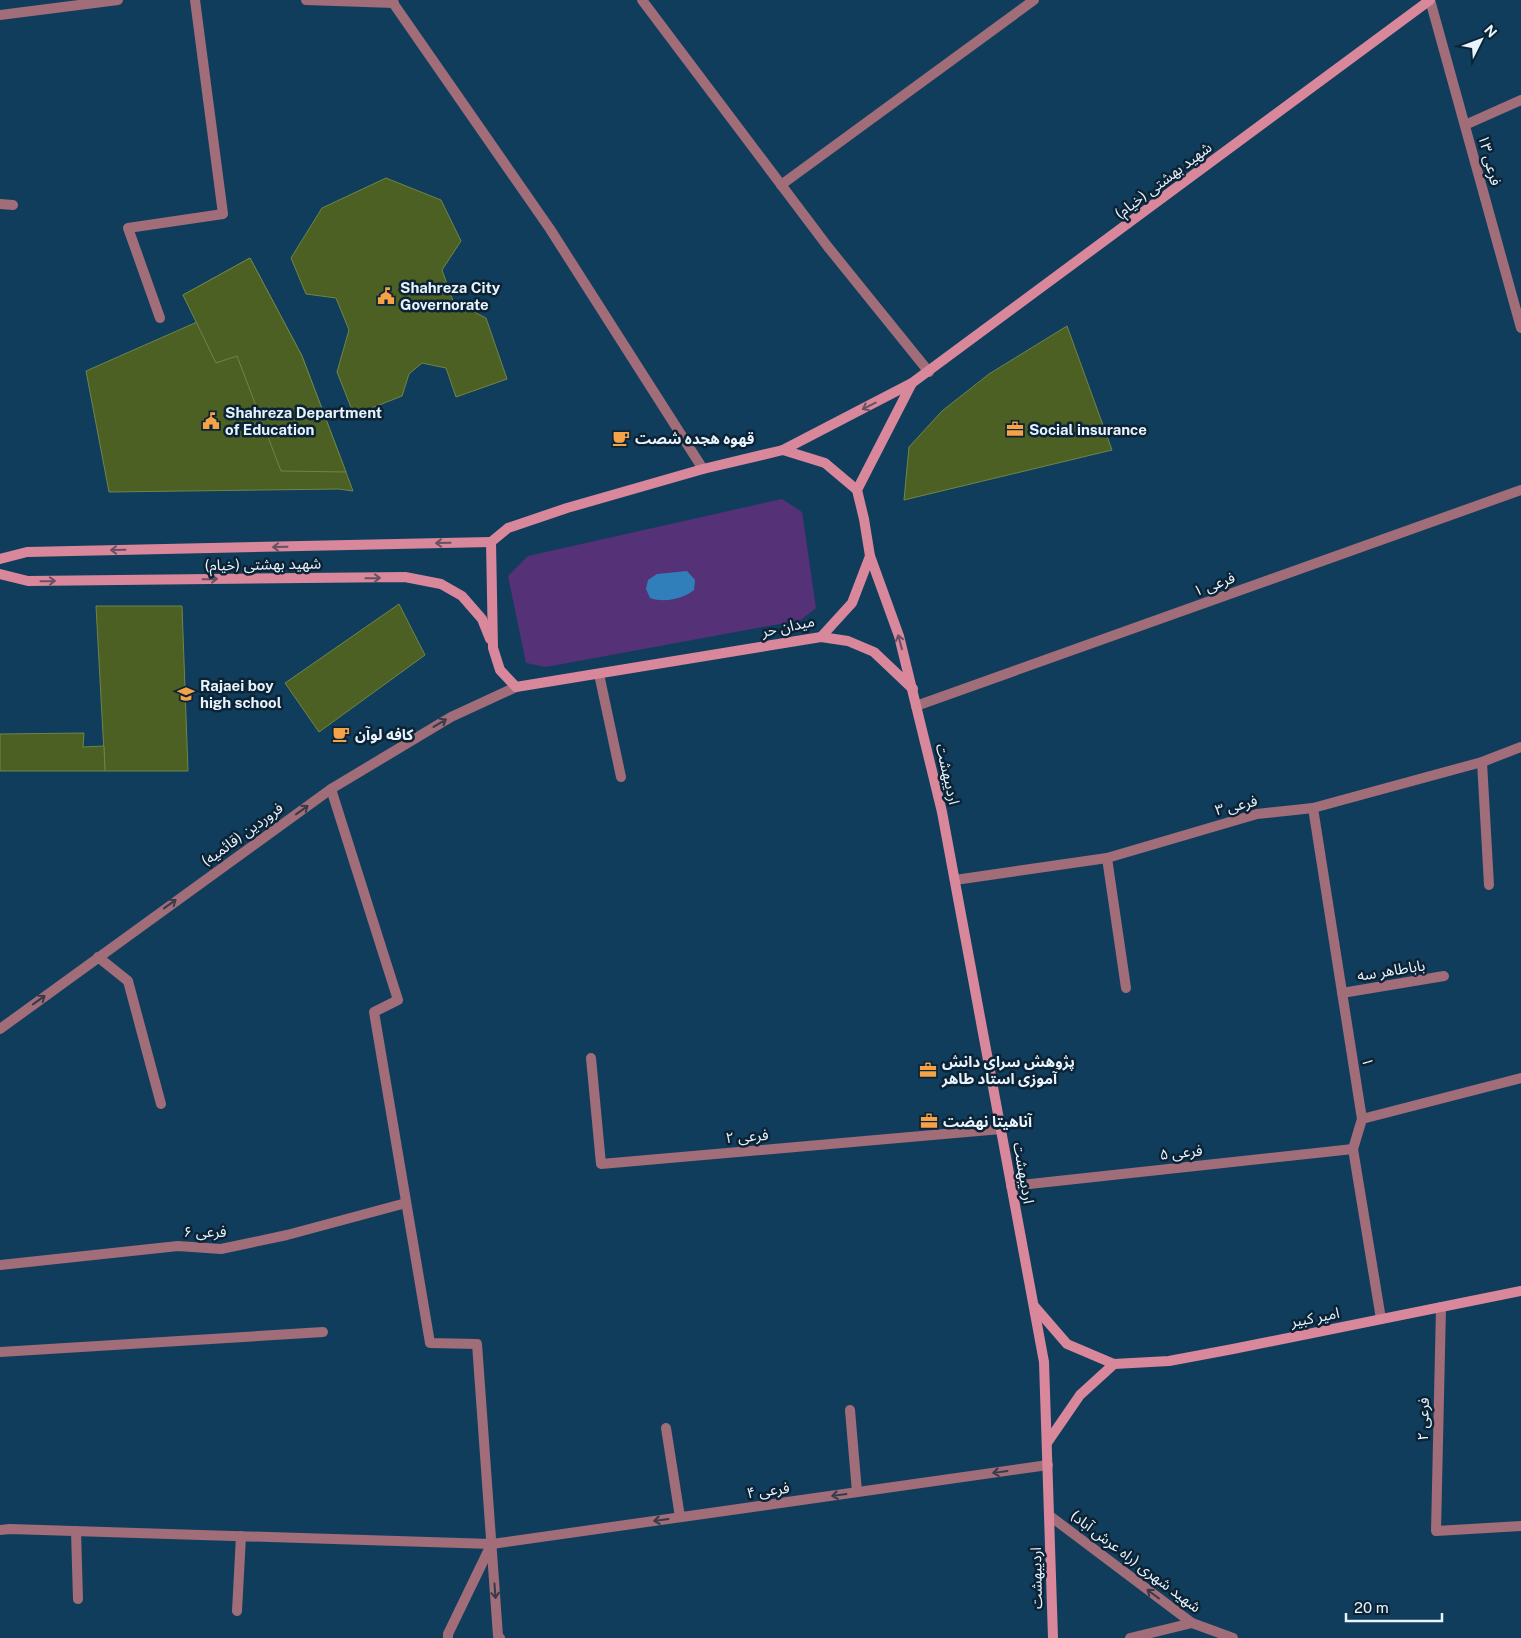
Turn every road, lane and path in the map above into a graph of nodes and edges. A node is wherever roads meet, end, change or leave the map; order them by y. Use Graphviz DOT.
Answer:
graph roads {
  1 [pos="118,0"];
  2 [pos="195,0"];
  3 [pos="306,0"];
  4 [pos="642,0"];
  5 [pos="1034,0"];
  6 [pos="1430,0"];
  7 [pos="392,2"];
  8 [pos="0,15"];
  9 [pos="1521,100"];
  10 [pos="1465,125"];
  11 [pos="782,185"];
  12 [pos="0,204"];
  13 [pos="13,205"];
  14 [pos="160,318"];
  15 [pos="1521,328"];
  16 [pos="929,372"];
  17 [pos="912,384"];
  18 [pos="783,450"];
  19 [pos="703,469"];
  20 [pos="857,490"];
  21 [pos="1521,490"];
  22 [pos="491,542"];
  23 [pos="870,556"];
  24 [pos="0,559"];
  25 [pos="0,574"];
  26 [pos="821,637"];
  27 [pos="493,648"];
  28 [pos="599,674"];
  29 [pos="516,687"];
  30 [pos="913,690"];
  31 [pos="916,706"];
  32 [pos="1521,747"];
  33 [pos="1482,762"];
  34 [pos="620,777"];
  35 [pos="331,789"];
  36 [pos="1313,808"];
  37 [pos="1107,858"];
  38 [pos="955,880"];
  39 [pos="1489,885"];
  40 [pos="98,957"];
  41 [pos="1444,976"];
  42 [pos="1126,988"];
  43 [pos="1342,993"];
  44 [pos="0,1029"];
  45 [pos="590,1058"];
  46 [pos="1521,1078"];
  47 [pos="161,1104"];
  48 [pos="1362,1119"];
  49 [pos="1001,1129"];
  50 [pos="1353,1149"];
  51 [pos="1012,1186"];
  52 [pos="406,1203"];
  53 [pos="0,1265"];
  54 [pos="1521,1291"];
  55 [pos="1034,1306"];
  56 [pos="1441,1307"];
  57 [pos="1381,1319"];
  58 [pos="323,1332"];
  59 [pos="0,1352"];
  60 [pos="1114,1364"];
  61 [pos="850,1410"];
  62 [pos="666,1428"];
  63 [pos="1047,1443"];
  64 [pos="1048,1465"];
  65 [pos="856,1492"];
  66 [pos="1050,1516"];
  67 [pos="680,1518"];
  68 [pos="1521,1526"];
  69 [pos="0,1530"];
  70 [pos="76,1530"];
  71 [pos="241,1536"];
  72 [pos="492,1544"];
  73 [pos="78,1598"];
  74 [pos="237,1610"];
  75 [pos="1192,1623"];
  76 [pos="448,1638"];
  77 [pos="500,1638"];
  78 [pos="1053,1638"];
  79 [pos="1130,1638"];
  80 [pos="1234,1638"];
  1 -- 8 [label="street"];
  2 -- 14 [label="street"];
  3 -- 7 [label="street"];
  4 -- 11 [label="street"];
  5 -- 11 [label="street"];
  6 -- 10 [label="street, فرعی ۱۳"];
  6 -- 16 [label="main road, شهید بهشتی (خیام)"];
  7 -- 19 [label="street"];
  9 -- 10 [label="street"];
  10 -- 15 [label="street, فرعی ۱۳"];
  11 -- 16 [label="street"];
  12 -- 13 [label="street"];
  16 -- 17 [label="main road, شهید بهشتی (خیام)"];
  17 -- 18 [label="main road, شهید بهشتی (خیام), one-way"];
  17 -- 20 [label="main road, شهید بهشتی (خیام)"];
  18 -- 19 [label="main road"];
  18 -- 20 [label="main road"];
  19 -- 22 [label="main road"];
  20 -- 23 [label="main road"];
  21 -- 31 [label="street, فرعی ۱"];
  22 -- 24 [label="main road, شهید بهشتی (خیام), one-way"];
  22 -- 27 [label="main road"];
  23 -- 26 [label="main road, میدان حر"];
  30 -- 23 [label="main road, اردیبهشت, one-way"];
  25 -- 27 [label="main road, شهید بهشتی (خیام), one-way"];
  26 -- 28 [label="main road, میدان حر"];
  26 -- 30 [label="main road"];
  27 -- 29 [label="main road"];
  28 -- 29 [label="main road, میدان حر"];
  28 -- 34 [label="street"];
  35 -- 29 [label="street, فروردین (قائمیه), one-way"];
  30 -- 31 [label="main road, اردیبهشت"];
  31 -- 38 [label="main road, اردیبهشت"];
  32 -- 33 [label="street, فرعی ۳"];
  33 -- 36 [label="street, فرعی ۳"];
  33 -- 39 [label="street"];
  40 -- 35 [label="street, فروردین (قائمیه), one-way"];
  35 -- 52 [label="street"];
  36 -- 37 [label="street, فرعی ۳"];
  36 -- 43 [label="street, ۱"];
  37 -- 38 [label="street, فرعی ۳"];
  37 -- 42 [label="street"];
  38 -- 49 [label="main road, اردیبهشت"];
  44 -- 40 [label="street, فروردین (قائمیه), one-way"];
  40 -- 47 [label="street"];
  41 -- 43 [label="street, باباطاهر سه"];
  43 -- 48 [label="street, ۱"];
  45 -- 49 [label="street, فرعی ۲"];
  46 -- 48 [label="street"];
  48 -- 50 [label="street, ۱"];
  49 -- 51 [label="main road, اردیبهشت"];
  50 -- 51 [label="street, فرعی ۵"];
  50 -- 57 [label="street, ۱"];
  51 -- 55 [label="main road, اردیبهشت"];
  52 -- 53 [label="street, فرعی ۶"];
  52 -- 72 [label="street"];
  54 -- 56 [label="main road, امیر کبیر"];
  55 -- 60 [label="main road"];
  55 -- 63 [label="main road, اردیبهشت"];
  56 -- 57 [label="main road, امیر کبیر"];
  56 -- 68 [label="street, فرعی ۲"];
  57 -- 60 [label="main road, امیر کبیر"];
  58 -- 59 [label="street"];
  60 -- 63 [label="main road"];
  61 -- 65 [label="street"];
  62 -- 67 [label="street"];
  63 -- 64 [label="main road, اردیبهشت"];
  64 -- 65 [label="street, فرعی ۴, one-way"];
  64 -- 66 [label="main road, اردیبهشت"];
  65 -- 67 [label="street, فرعی ۴, one-way"];
  75 -- 66 [label="street, شهید شهری (راه عرش آباد), one-way"];
  66 -- 78 [label="main road, اردیبهشت"];
  67 -- 72 [label="street, فرعی ۴, one-way"];
  69 -- 70 [label="street, فرعی ۴"];
  70 -- 71 [label="street, فرعی ۴"];
  70 -- 73 [label="street"];
  71 -- 72 [label="street, فرعی ۴"];
  71 -- 74 [label="street"];
  72 -- 76 [label="street"];
  72 -- 77 [label="street, one-way"];
  75 -- 79 [label="street"];
  75 -- 80 [label="street, شهید شهری (راه عرش آباد)"];
}
